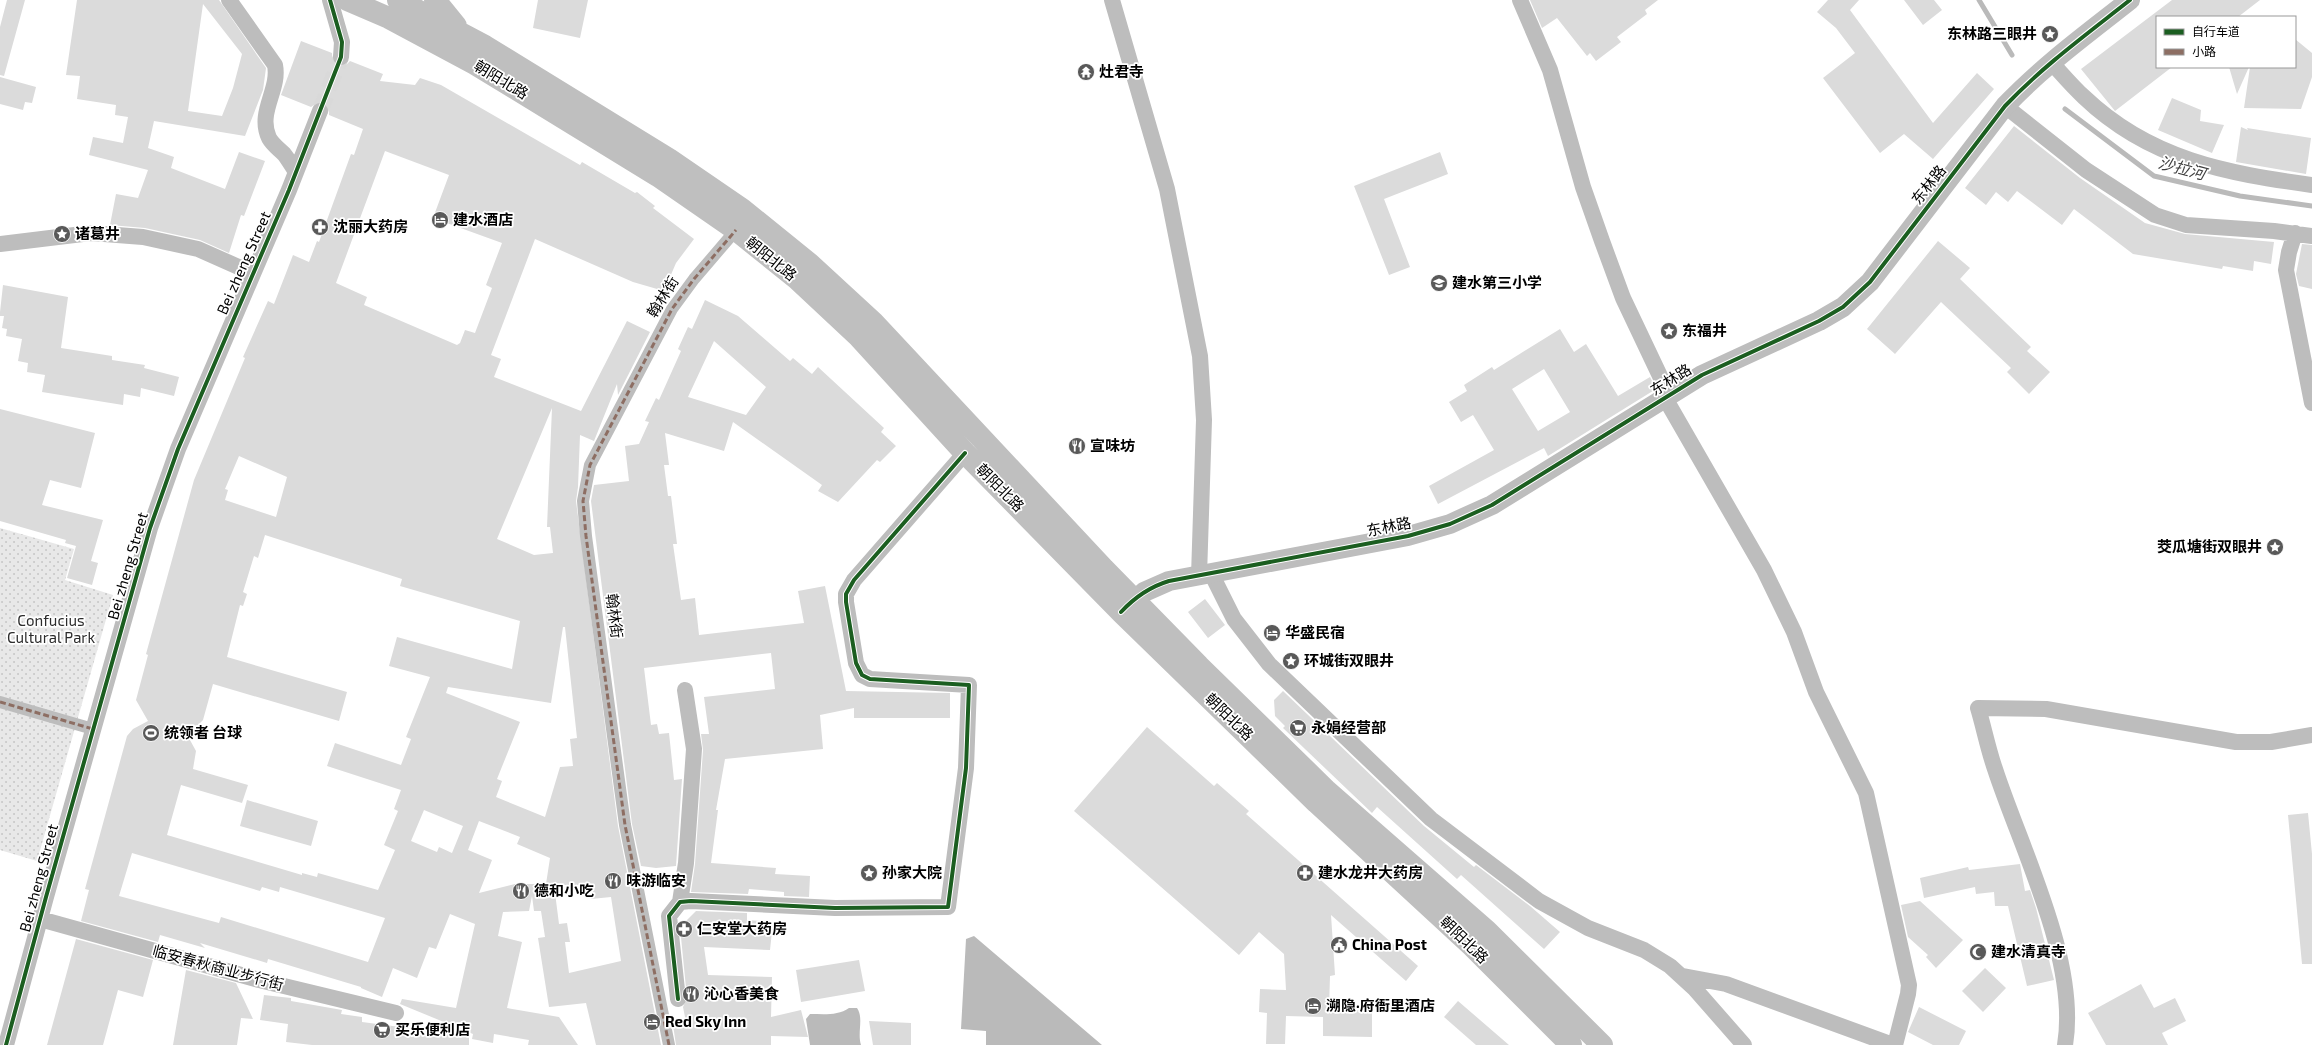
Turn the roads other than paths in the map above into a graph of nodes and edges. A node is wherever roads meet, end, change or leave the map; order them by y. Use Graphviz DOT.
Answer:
graph roads {
  1 [pos="229,0"];
  2 [pos="330,0"];
  3 [pos="347,0"];
  4 [pos="398,0"];
  5 [pos="435,0"];
  6 [pos="1112,0"];
  7 [pos="1520,0"];
  8 [pos="2130,0"];
  9 [pos="465,35"];
  10 [pos="341,57"];
  11 [pos="2051,62"];
  12 [pos="2005,106"];
  13 [pos="320,111"];
  14 [pos="296,172"];
  15 [pos="2312,185"];
  16 [pos="736,230"];
  17 [pos="2295,233"];
  18 [pos="2312,236"];
  19 [pos="0,244"];
  20 [pos="252,273"];
  21 [pos="1667,397"];
  22 [pos="2312,403"];
  23 [pos="965,453"];
  24 [pos="1205,575"];
  25 [pos="1127,606"];
  26 [pos="686,690"];
  27 [pos="0,702"];
  28 [pos="93,729"];
  29 [pos="2312,735"];
  30 [pos="680,902"];
  31 [pos="40,919"];
  32 [pos="1683,976"];
  33 [pos="678,999"];
  34 [pos="396,1013"];
  35 [pos="6,1045"];
  36 [pos="669,1045"];
  37 [pos="1572,1045"];
  38 [pos="1602,1045"];
  39 [pos="1744,1045"];
  40 [pos="1894,1045"];
  41 [pos="2065,1045"];
  1 -- 14 [label="street"];
  2 -- 10 [label="street"];
  3 -- 16 [label="main road, 朝阳北路"];
  4 -- 9 [label="main road, 朝阳北路"];
  5 -- 9 [label="main road"];
  6 -- 24 [label="street"];
  7 -- 21 [label="street"];
  8 -- 11 [label="street, 东林路"];
  9 -- 25 [label="main road, 朝阳北路"];
  11 -- 12 [label="street, 东林路"];
  11 -- 15 [label="street"];
  12 -- 17 [label="street"];
  12 -- 21 [label="street, 东林路"];
  13 -- 14 [label="street, Bei zheng Street"];
  14 -- 20 [label="street, Bei zheng Street"];
  16 -- 23 [label="main road, 朝阳北路"];
  16 -- 36 [label="street, 翰林街"];
  17 -- 18 [label="street"];
  17 -- 22 [label="street"];
  19 -- 20 [label="street"];
  20 -- 28 [label="street, Bei zheng Street"];
  21 -- 24 [label="street, 东林路"];
  21 -- 40 [label="street"];
  23 -- 25 [label="main road, 朝阳北路"];
  23 -- 30 [label="street"];
  24 -- 25 [label="street, 东林路"];
  24 -- 32 [label="street"];
  25 -- 37 [label="main road, 朝阳北路"];
  25 -- 38 [label="main road, 朝阳北路"];
  26 -- 30 [label="street"];
  27 -- 28 [label="street"];
  28 -- 31 [label="street, Bei zheng Street"];
  29 -- 41 [label="street"];
  30 -- 33 [label="street"];
  31 -- 34 [label="street, 临安春秋商业步行街"];
  31 -- 35 [label="street, Bei zheng Street"];
  32 -- 39 [label="street"];
  32 -- 40 [label="street"];
}
